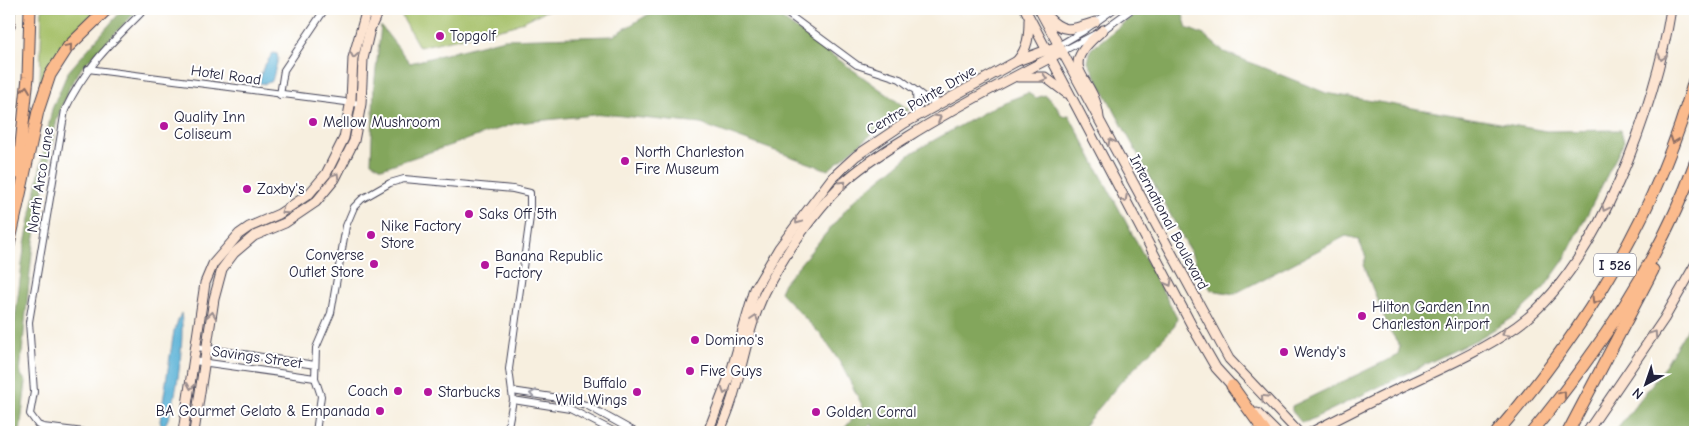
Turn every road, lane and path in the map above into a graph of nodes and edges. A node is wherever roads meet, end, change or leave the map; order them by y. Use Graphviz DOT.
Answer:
graph roads {
  1 [pos="9,9"];
  2 [pos="30,9"];
  3 [pos="107,9"];
  4 [pos="145,9"];
  5 [pos="325,9"];
  6 [pos="367,9"];
  7 [pos="378,9"];
  8 [pos="781,9"];
  9 [pos="1039,9"];
  10 [pos="1114,9"];
  11 [pos="1132,9"];
  12 [pos="1671,9"];
  13 [pos="1027,12"];
  14 [pos="1095,22"];
  15 [pos="9,26"];
  16 [pos="1103,30"];
  17 [pos="1045,49"];
  18 [pos="1060,49"];
  19 [pos="1050,58"];
  20 [pos="1017,62"];
  21 [pos="88,69"];
  22 [pos="1012,77"];
  23 [pos="1695,77"];
  24 [pos="916,91"];
  25 [pos="280,95"];
  26 [pos="1070,96"];
  27 [pos="940,103"];
  28 [pos="350,104"];
  29 [pos="361,104"];
  30 [pos="917,116"];
  31 [pos="1100,123"];
  32 [pos="1695,164"];
  33 [pos="12,225"];
  34 [pos="9,245"];
  35 [pos="1695,265"];
  36 [pos="197,346"];
  37 [pos="207,348"];
  38 [pos="194,361"];
  39 [pos="205,362"];
  40 [pos="315,365"];
  41 [pos="316,378"];
  42 [pos="1232,386"];
  43 [pos="512,391"];
  44 [pos="513,400"];
  45 [pos="84,432"];
  46 [pos="183,432"];
  47 [pos="194,432"];
  48 [pos="316,432"];
  49 [pos="507,432"];
  50 [pos="615,432"];
  51 [pos="635,432"];
  52 [pos="708,432"];
  53 [pos="720,432"];
  54 [pos="1265,432"];
  55 [pos="1276,432"];
  56 [pos="1298,432"];
  57 [pos="1312,432"];
  58 [pos="1497,432"];
  59 [pos="1532,432"];
  60 [pos="1568,432"];
  61 [pos="1587,432"];
  1 -- 15 [label="highway"];
  33 -- 2 [label="highway, one-way"];
  33 -- 3 [label="highway, one-way"];
  4 -- 21 [label="street, North Arco Lane"];
  5 -- 25 [label="street"];
  6 -- 28 [label="street, one-way"];
  7 -- 29 [label="street"];
  8 -- 24 [label="street"];
  9 -- 14 [label="street"];
  9 -- 18 [label="street, International Boulevard"];
  10 -- 14 [label="street"];
  11 -- 16 [label="street"];
  12 -- 57 [label="street, one-way"];
  13 -- 17 [label="street, International Boulevard"];
  13 -- 20 [label="street"];
  14 -- 18 [label="street"];
  16 -- 18 [label="street"];
  16 -- 31 [label="street"];
  17 -- 18 [label="street, Centre Pointe Drive"];
  17 -- 19 [label="street, International Boulevard"];
  17 -- 20 [label="street, Centre Pointe Drive"];
  18 -- 19 [label="street, Centre Pointe Drive"];
  18 -- 31 [label="street, International Boulevard"];
  19 -- 22 [label="street, Centre Pointe Drive"];
  19 -- 26 [label="street, International Boulevard"];
  20 -- 27 [label="street, Centre Pointe Drive"];
  21 -- 25 [label="street, Hotel Road"];
  21 -- 45 [label="street, North Arco Lane"];
  22 -- 26 [label="street, one-way"];
  53 -- 22 [label="street, Centre Pointe Drive, one-way"];
  23 -- 58 [label="highway, I 526, one-way"];
  24 -- 27 [label="street"];
  24 -- 30 [label="street"];
  25 -- 28 [label="street, Hotel Road"];
  26 -- 42 [label="street, International Boulevard, one-way"];
  27 -- 30 [label="street, Centre Pointe Drive"];
  28 -- 29 [label="street, Hotel Road"];
  28 -- 36 [label="street, one-way"];
  37 -- 29 [label="street, one-way"];
  30 -- 52 [label="street, Centre Pointe Drive, one-way"];
  56 -- 31 [label="street, International Boulevard, one-way"];
  59 -- 32 [label="highway, I 526, one-way"];
  32 -- 60 [label="highway"];
  33 -- 34 [label="highway"];
  61 -- 35 [label="street, one-way"];
  36 -- 37 [label="street, Savings Street"];
  36 -- 38 [label="street"];
  37 -- 39 [label="street"];
  37 -- 40 [label="street, Savings Street"];
  38 -- 39 [label="street, Savings Street"];
  38 -- 46 [label="street, one-way"];
  39 -- 41 [label="street, Savings Street"];
  39 -- 47 [label="street"];
  40 -- 41 [label="street"];
  40 -- 43 [label="street"];
  41 -- 48 [label="street"];
  42 -- 54 [label="highway"];
  42 -- 55 [label="street, International Boulevard"];
  43 -- 44 [label="street"];
  51 -- 43 [label="street, one-way"];
  44 -- 49 [label="street"];
  44 -- 50 [label="street"];
}
